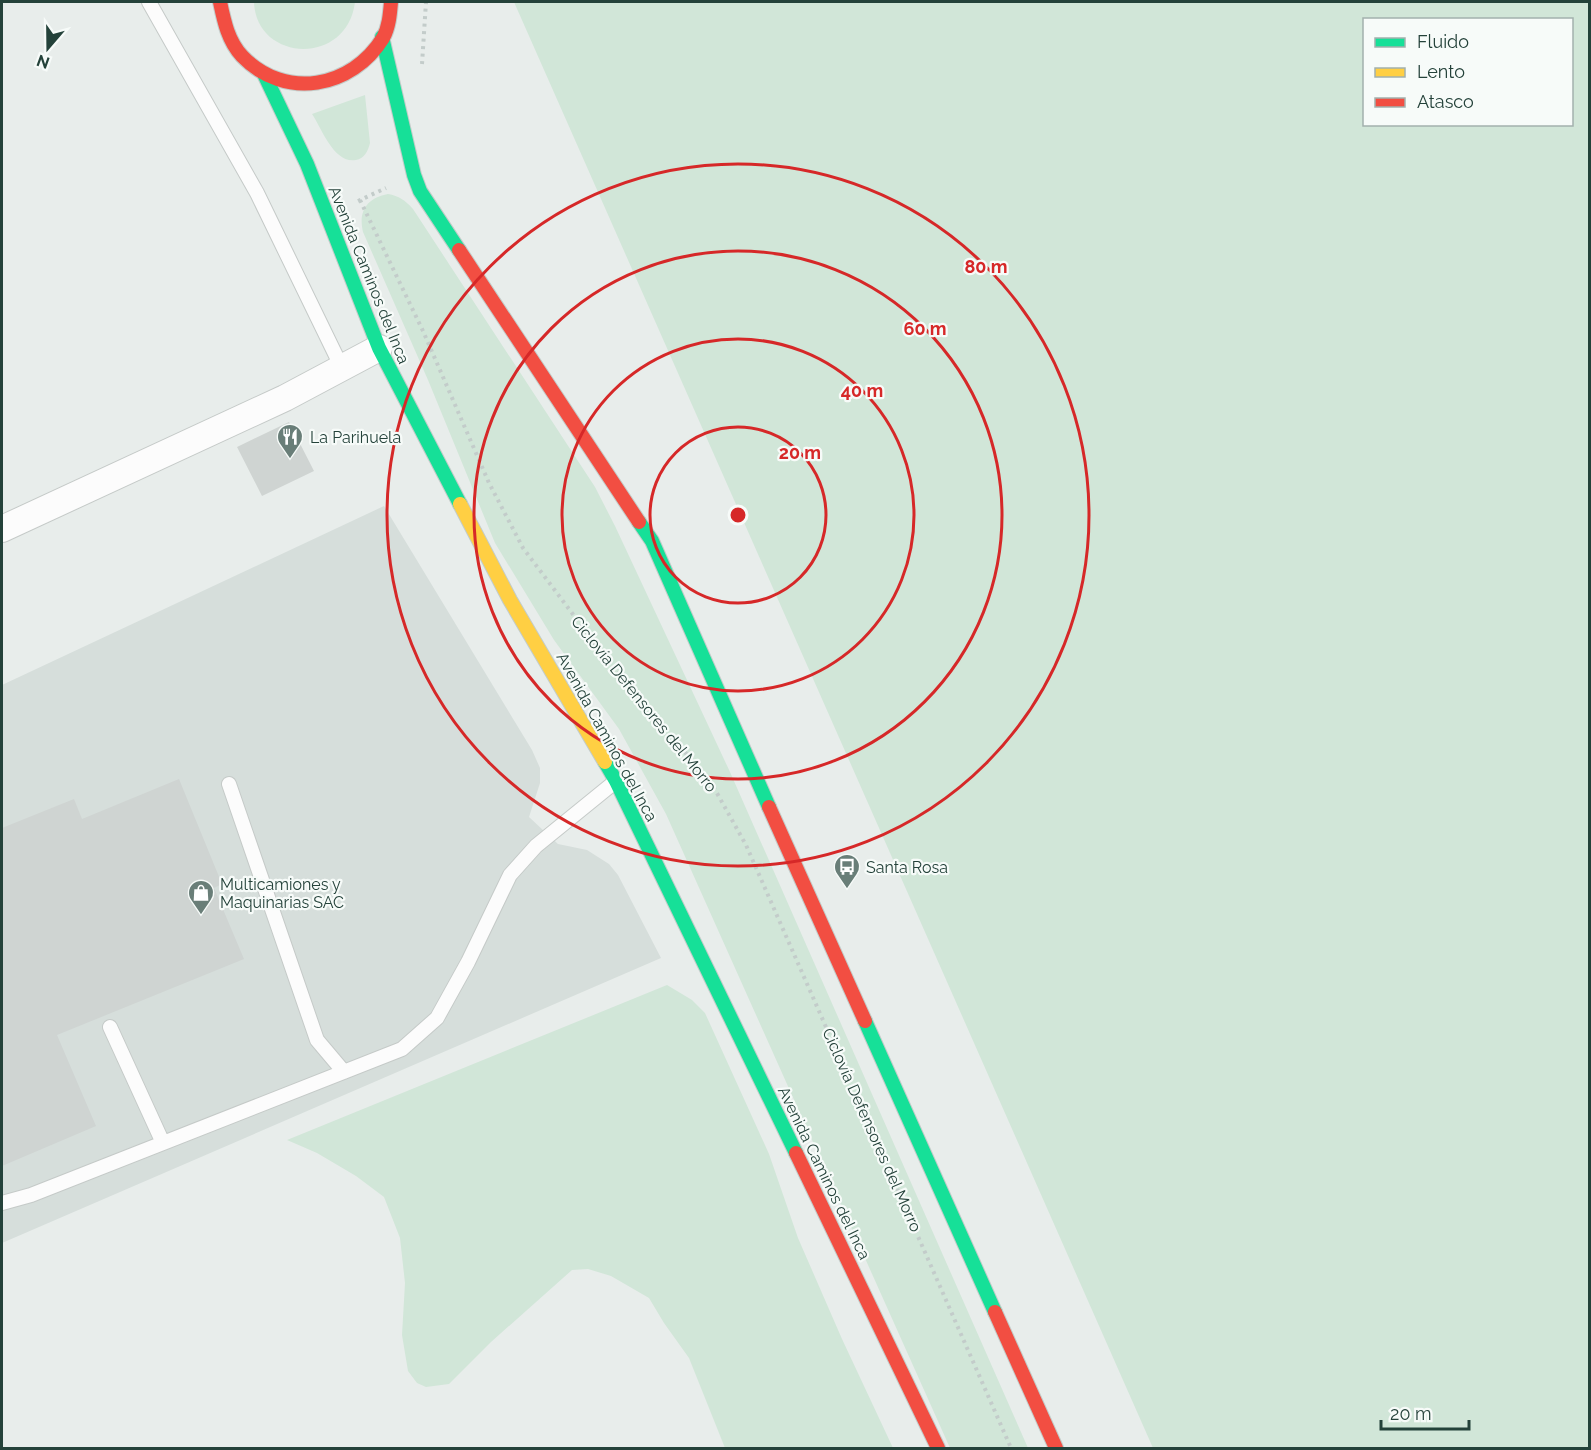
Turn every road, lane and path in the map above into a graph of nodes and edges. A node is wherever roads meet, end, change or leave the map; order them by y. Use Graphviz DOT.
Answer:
graph roads {
  1 [pos="149,2"];
  2 [pos="220,2"];
  3 [pos="391,2"];
  4 [pos="382,38"];
  5 [pos="264,74"];
  6 [pos="360,200"];
  7 [pos="379,348"];
  8 [pos="342,368"];
  9 [pos="2,529"];
  10 [pos="616,781"];
  11 [pos="229,784"];
  12 [pos="110,1028"];
  13 [pos="344,1072"];
  14 [pos="163,1143"];
  15 [pos="2,1203"];
  16 [pos="938,1449"];
  17 [pos="1011,1449"];
  18 [pos="1056,1449"];
  1 -- 8 [label="lane"];
  2 -- 5 [label="main road"];
  3 -- 4 [label="main road"];
  4 -- 5 [label="main road"];
  4 -- 18 [label="main road"];
  5 -- 7 [label="main road, Avenida Caminos del Inca"];
  6 -- 17 [label="path, Ciclovía Defensores del Morro"];
  7 -- 8 [label="street"];
  7 -- 10 [label="main road, Avenida Caminos del Inca"];
  8 -- 9 [label="street"];
  10 -- 13 [label="lane"];
  10 -- 16 [label="main road, Avenida Caminos del Inca"];
  11 -- 13 [label="lane"];
  12 -- 14 [label="lane"];
  13 -- 14 [label="lane"];
  14 -- 15 [label="lane"];
}
